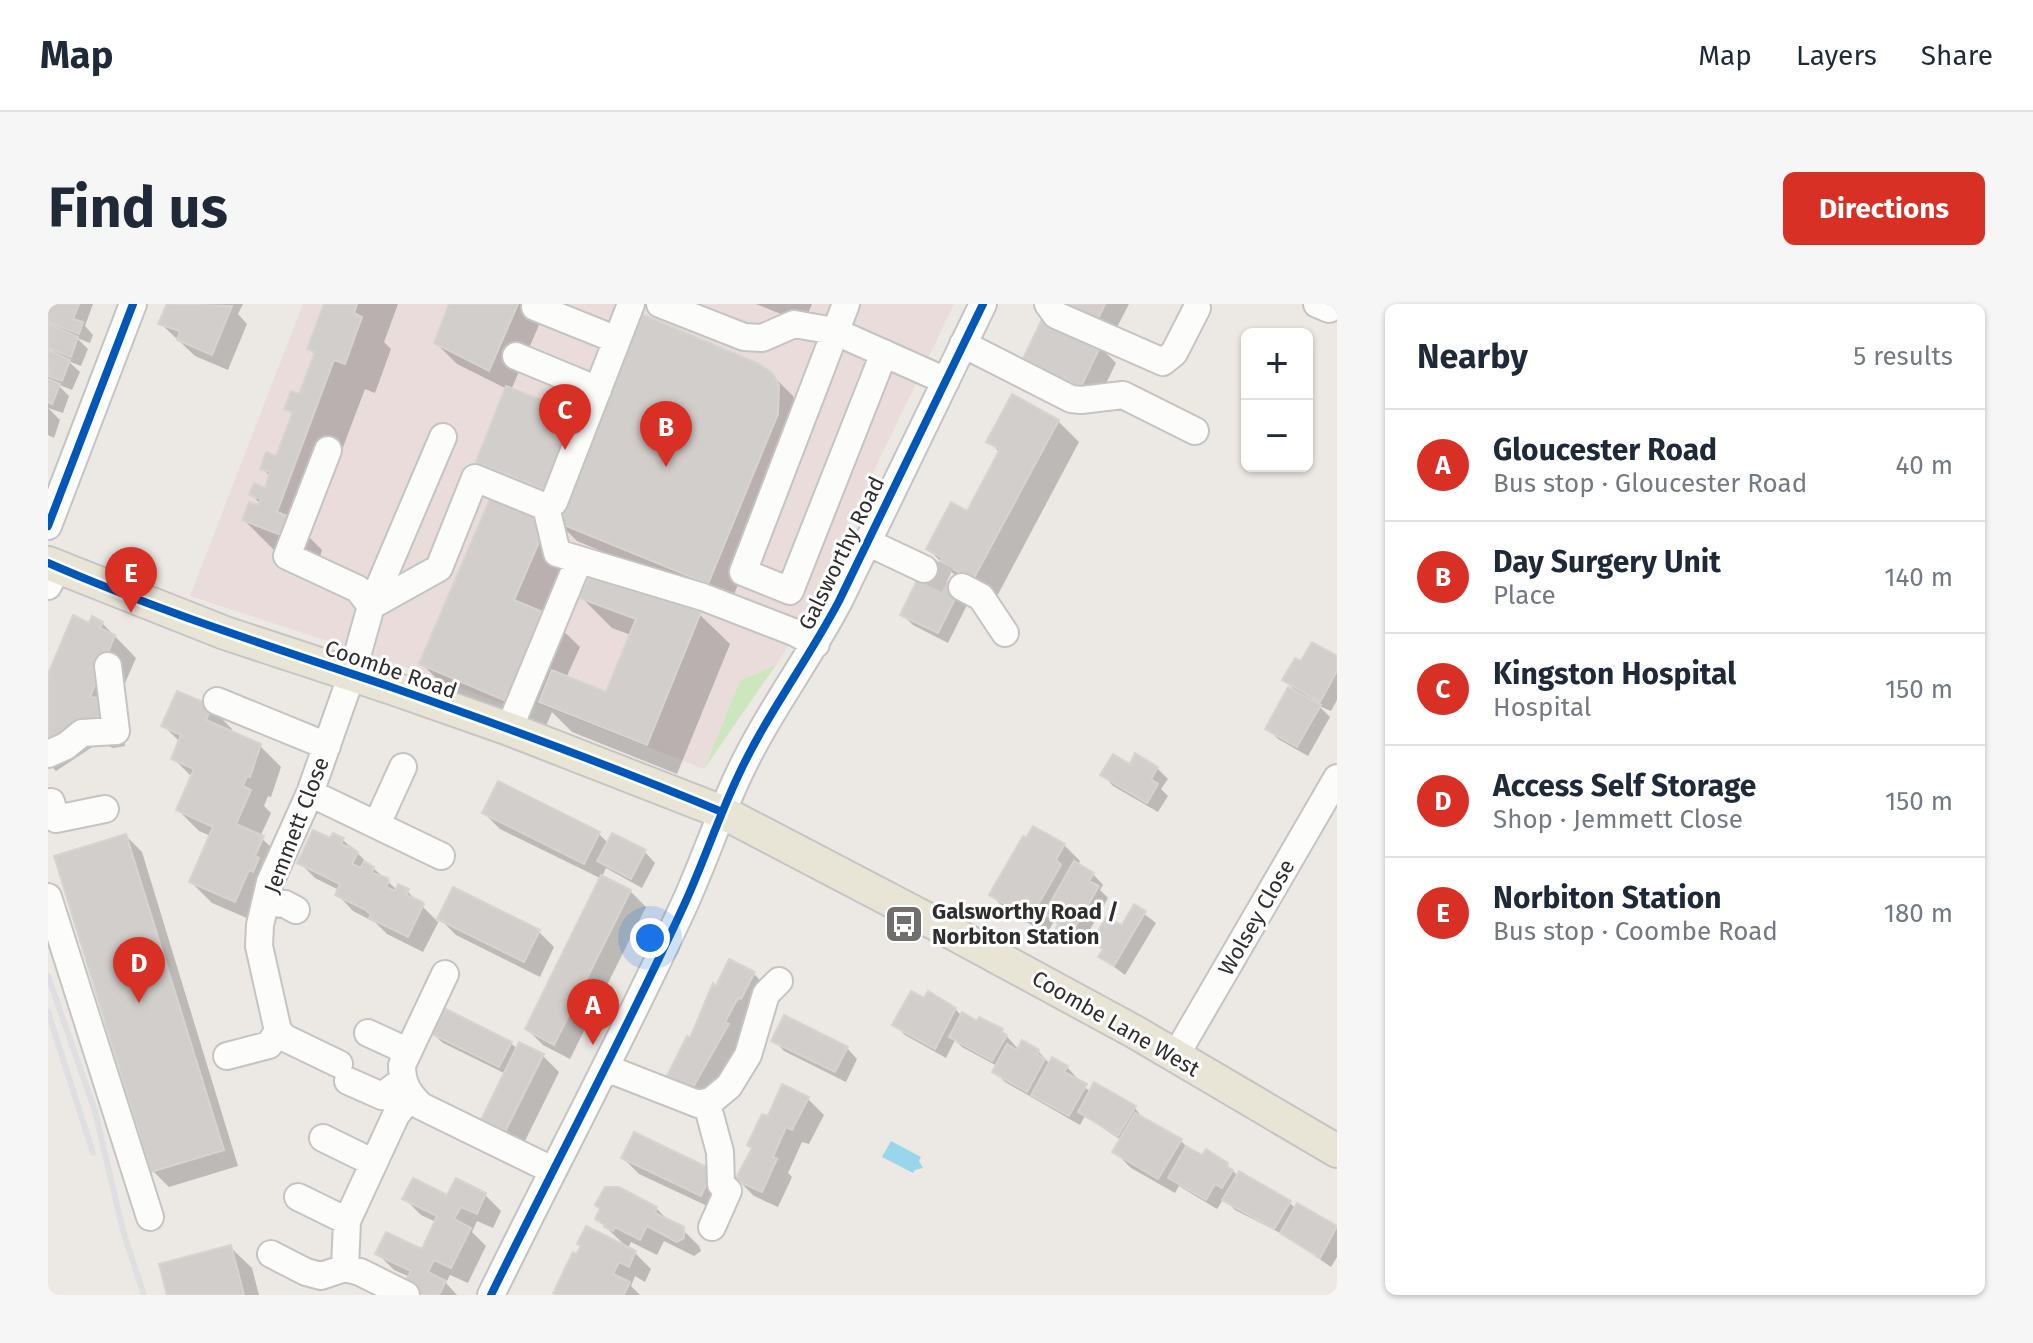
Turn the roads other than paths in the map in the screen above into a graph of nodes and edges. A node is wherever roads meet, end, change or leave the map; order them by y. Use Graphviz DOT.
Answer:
graph roads {
  1 [pos="133,304"];
  2 [pos="631,304"];
  3 [pos="660,304"];
  4 [pos="846,304"];
  5 [pos="983,304"];
  6 [pos="1048,304"];
  7 [pos="1317,304"];
  8 [pos="1332,304"];
  9 [pos="535,307"];
  10 [pos="1197,308"];
  11 [pos="793,314"];
  12 [pos="834,331"];
  13 [pos="617,340"];
  14 [pos="963,344"];
  15 [pos="884,353"];
  16 [pos="516,356"];
  17 [pos="946,381"];
  18 [pos="598,390"];
  19 [pos="1195,431"];
  20 [pos="443,437"];
  21 [pos="328,450"];
  22 [pos="546,507"];
  23 [pos="48,526"];
  24 [pos="867,542"];
  25 [pos="579,560"];
  26 [pos="924,569"];
  27 [pos="51,572"];
  28 [pos="962,587"];
  29 [pos="371,606"];
  30 [pos="1005,633"];
  31 [pos="816,644"];
  32 [pos="108,666"];
  33 [pos="352,674"];
  34 [pos="217,701"];
  35 [pos="509,729"];
  36 [pos="327,746"];
  37 [pos="48,754"];
  38 [pos="403,767"];
  39 [pos="1337,778"];
  40 [pos="310,793"];
  41 [pos="48,803"];
  42 [pos="105,809"];
  43 [pos="722,812"];
  44 [pos="377,824"];
  45 [pos="441,856"];
  46 [pos="48,897"];
  47 [pos="266,902"];
  48 [pos="296,910"];
  49 [pos="445,974"];
  50 [pos="779,981"];
  51 [pos="278,1031"];
  52 [pos="368,1033"];
  53 [pos="407,1051"];
  54 [pos="1176,1055"];
  55 [pos="227,1056"];
  56 [pos="606,1068"];
  57 [pos="407,1089"];
  58 [pos="707,1104"];
  59 [pos="323,1138"];
  60 [pos="1337,1151"];
  61 [pos="374,1163"];
  62 [pos="552,1170"];
  63 [pos="298,1197"];
  64 [pos="150,1217"];
  65 [pos="347,1221"];
  66 [pos="712,1227"];
  67 [pos="271,1254"];
  68 [pos="345,1268"];
  69 [pos="406,1295"];
  70 [pos="491,1295"];
  1 -- 23 [label="street"];
  2 -- 13 [label="street"];
  3 -- 11 [label="street"];
  4 -- 12 [label="street"];
  5 -- 14 [label="street, Galsworthy Road"];
  6 -- 10 [label="street"];
  7 -- 8 [label="street"];
  9 -- 13 [label="street"];
  11 -- 12 [label="street"];
  12 -- 15 [label="street"];
  12 -- 15 [label="street"];
  13 -- 18 [label="street"];
  14 -- 17 [label="street, Galsworthy Road"];
  14 -- 19 [label="street"];
  15 -- 17 [label="street"];
  16 -- 18 [label="street"];
  17 -- 24 [label="street, Galsworthy Road"];
  18 -- 22 [label="street"];
  20 -- 29 [label="street, Jemmett Close"];
  21 -- 29 [label="street"];
  22 -- 25 [label="street"];
  22 -- 29 [label="street"];
  24 -- 26 [label="street"];
  24 -- 31 [label="street, Galsworthy Road"];
  25 -- 31 [label="street"];
  25 -- 35 [label="street"];
  27 -- 33 [label="main road, Coombe Road"];
  28 -- 30 [label="street"];
  29 -- 33 [label="street, Jemmett Close"];
  31 -- 43 [label="street, Galsworthy Road"];
  32 -- 37 [label="street"];
  33 -- 35 [label="main road, Coombe Road"];
  33 -- 36 [label="street, Jemmett Close"];
  34 -- 36 [label="street"];
  35 -- 43 [label="main road, Coombe Road"];
  36 -- 40 [label="street, Jemmett Close"];
  38 -- 44 [label="street"];
  39 -- 54 [label="street, Wolsey Close"];
  40 -- 44 [label="street"];
  40 -- 47 [label="street, Jemmett Close"];
  41 -- 42 [label="street"];
  43 -- 54 [label="main road, Coombe Lane West"];
  43 -- 56 [label="street, Galsworthy Road"];
  44 -- 45 [label="street"];
  46 -- 64 [label="street"];
  47 -- 48 [label="street"];
  47 -- 51 [label="street, Jemmett Close"];
  49 -- 53 [label="street"];
  50 -- 58 [label="street"];
  51 -- 55 [label="street"];
  51 -- 57 [label="street"];
  52 -- 53 [label="street"];
  53 -- 57 [label="street"];
  54 -- 60 [label="main road, Coombe Lane West"];
  56 -- 58 [label="street"];
  56 -- 62 [label="street, Galsworthy Road"];
  57 -- 61 [label="street"];
  57 -- 62 [label="street"];
  58 -- 66 [label="street"];
  59 -- 61 [label="street"];
  61 -- 65 [label="street"];
  62 -- 70 [label="street, Galsworthy Road"];
  63 -- 65 [label="street"];
  65 -- 68 [label="street"];
  67 -- 68 [label="street"];
  68 -- 69 [label="street"];
}
